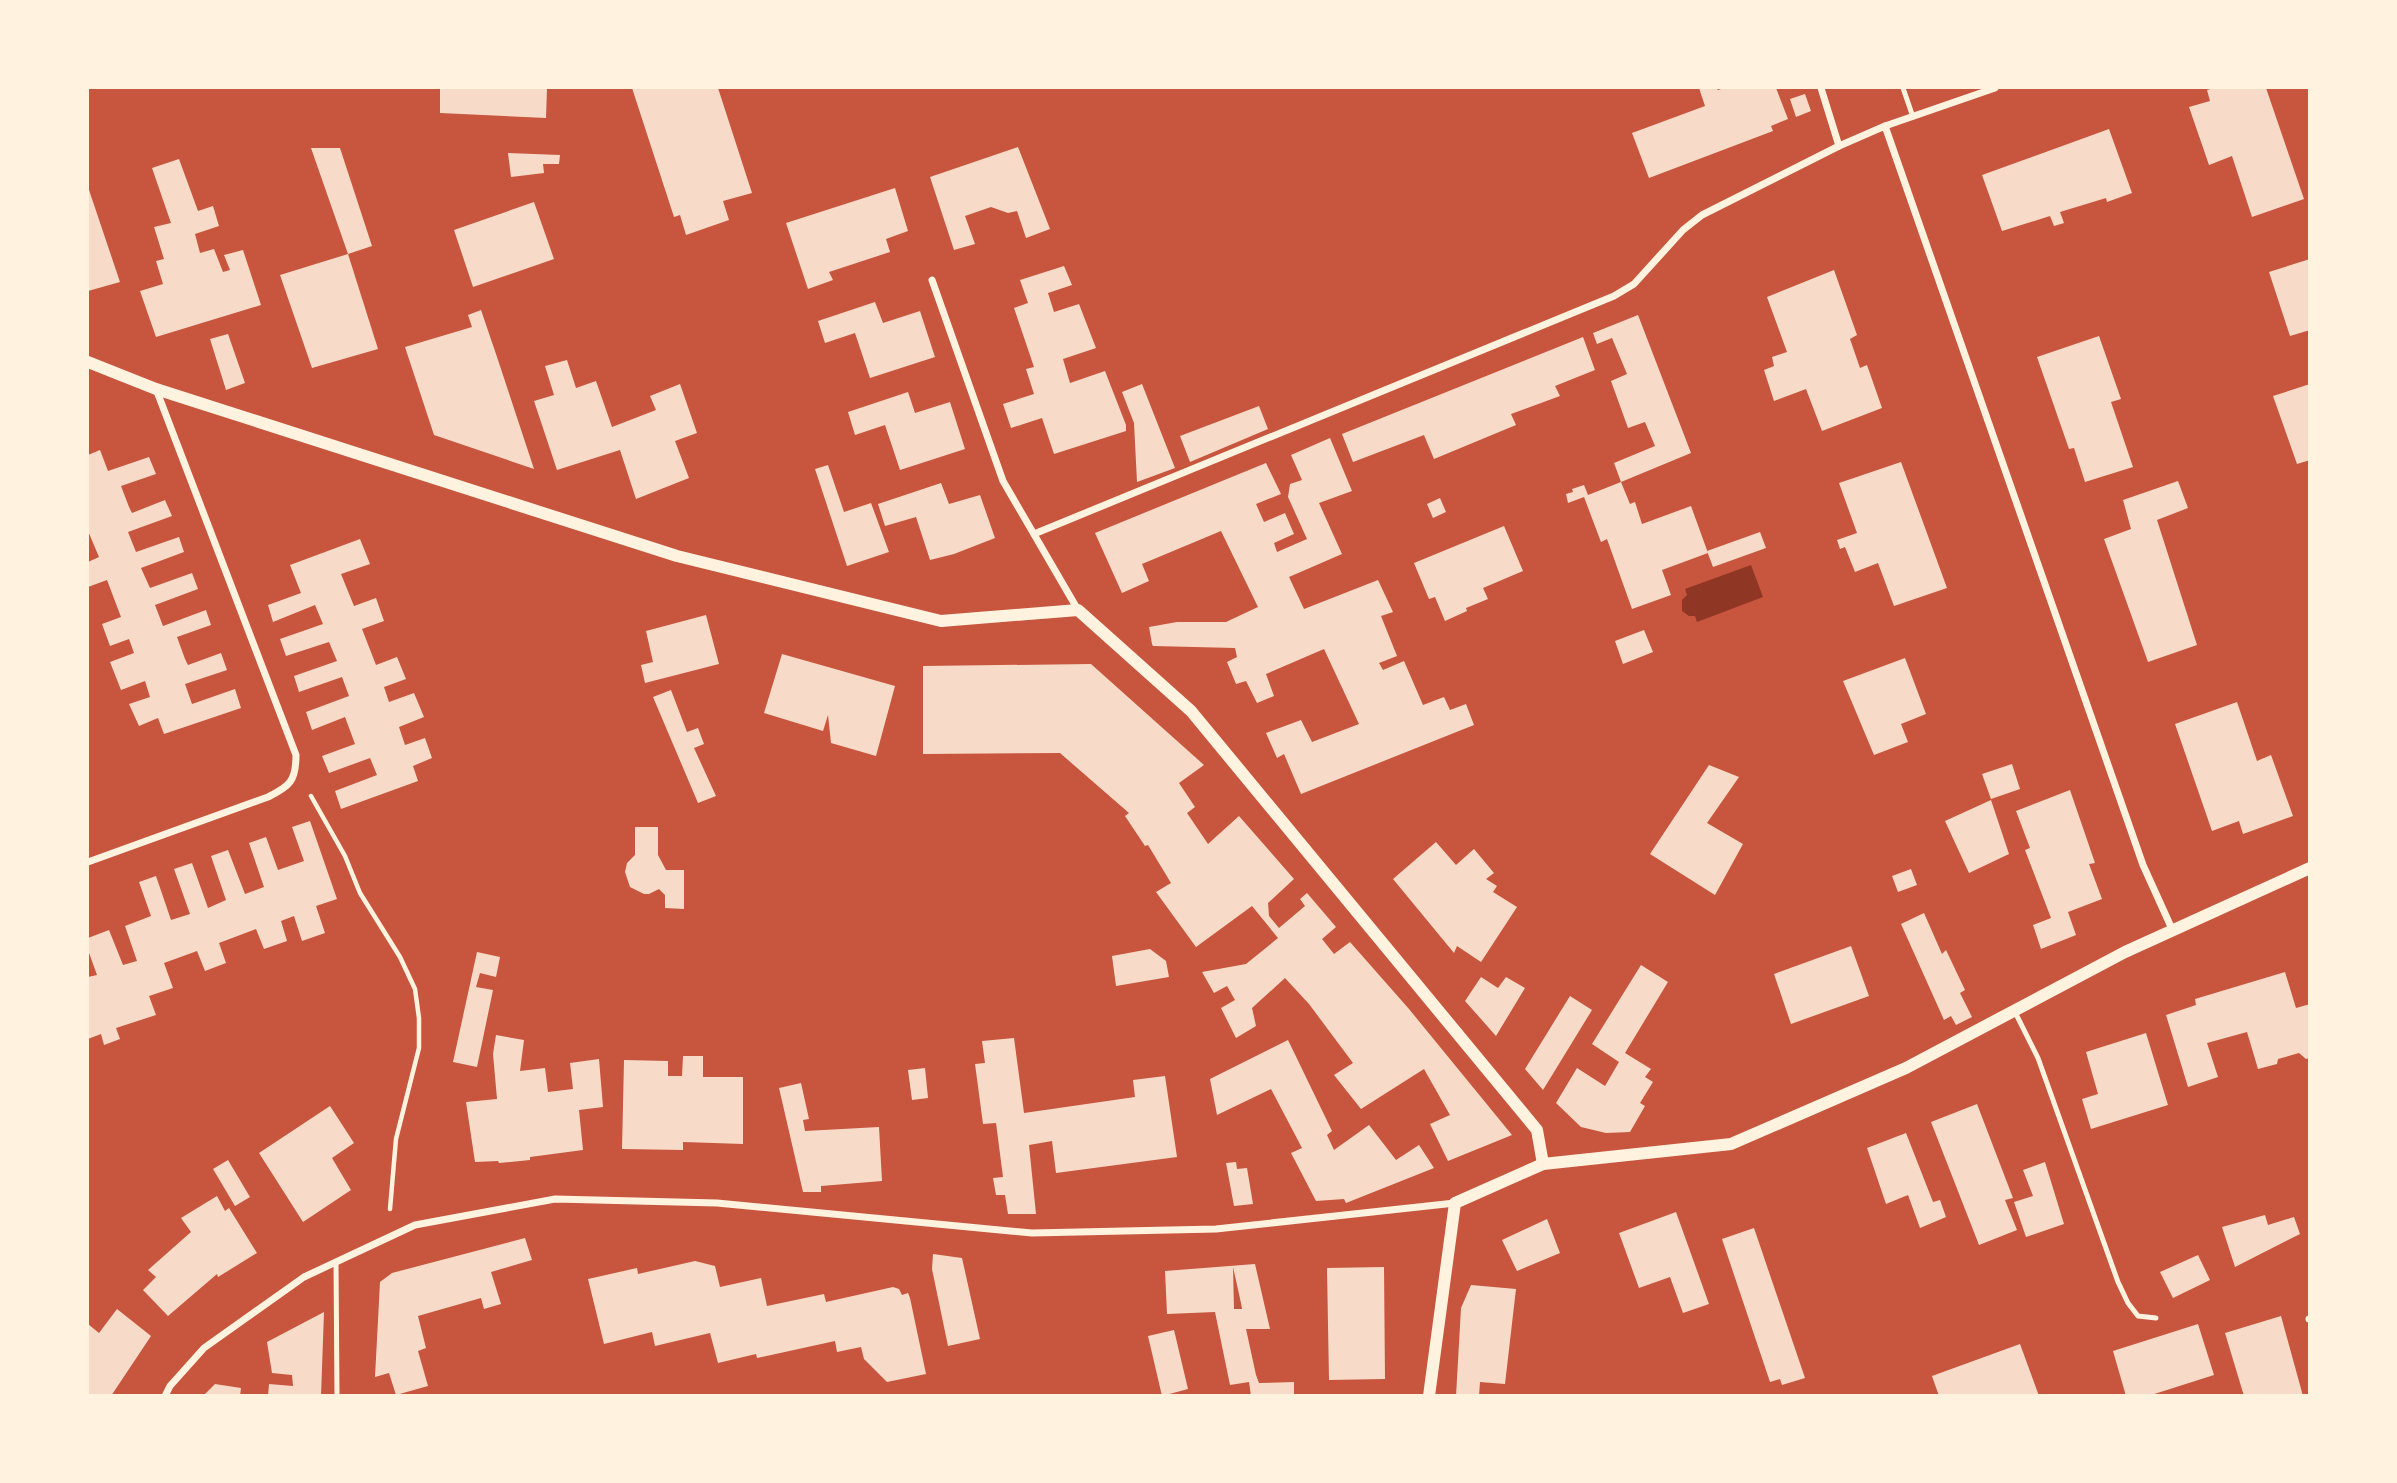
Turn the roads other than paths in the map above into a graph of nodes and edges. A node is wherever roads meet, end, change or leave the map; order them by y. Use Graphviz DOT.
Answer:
graph roads {
  1 [pos="1821,88"];
  2 [pos="1903,88"];
  3 [pos="1995,88"];
  4 [pos="1913,117"];
  5 [pos="1885,126"];
  6 [pos="1839,146"];
  7 [pos="932,280"];
  8 [pos="88,362"];
  9 [pos="156,389"];
  10 [pos="1034,534"];
  11 [pos="1078,610"];
  12 [pos="88,862"];
  13 [pos="2309,868"];
  14 [pos="2172,929"];
  15 [pos="2014,1010"];
  16 [pos="1543,1164"];
  17 [pos="1455,1203"];
  18 [pos="336,1262"];
  19 [pos="2156,1318"];
  20 [pos="165,1395"];
  21 [pos="337,1395"];
  22 [pos="1429,1395"];
  1 -- 6 [label="street"];
  2 -- 4 [label="lane"];
  3 -- 4 [label="street"];
  4 -- 5 [label="street"];
  5 -- 6 [label="street"];
  5 -- 14 [label="street"];
  6 -- 10 [label="street"];
  7 -- 10 [label="street"];
  8 -- 9 [label="street"];
  9 -- 11 [label="street"];
  9 -- 12 [label="street"];
  10 -- 11 [label="street"];
  11 -- 16 [label="street"];
  13 -- 14 [label="street"];
  14 -- 15 [label="street"];
  15 -- 16 [label="street"];
  15 -- 19 [label="lane"];
  16 -- 17 [label="street"];
  17 -- 18 [label="street"];
  17 -- 22 [label="street"];
  18 -- 20 [label="street"];
  18 -- 21 [label="lane"];
}
